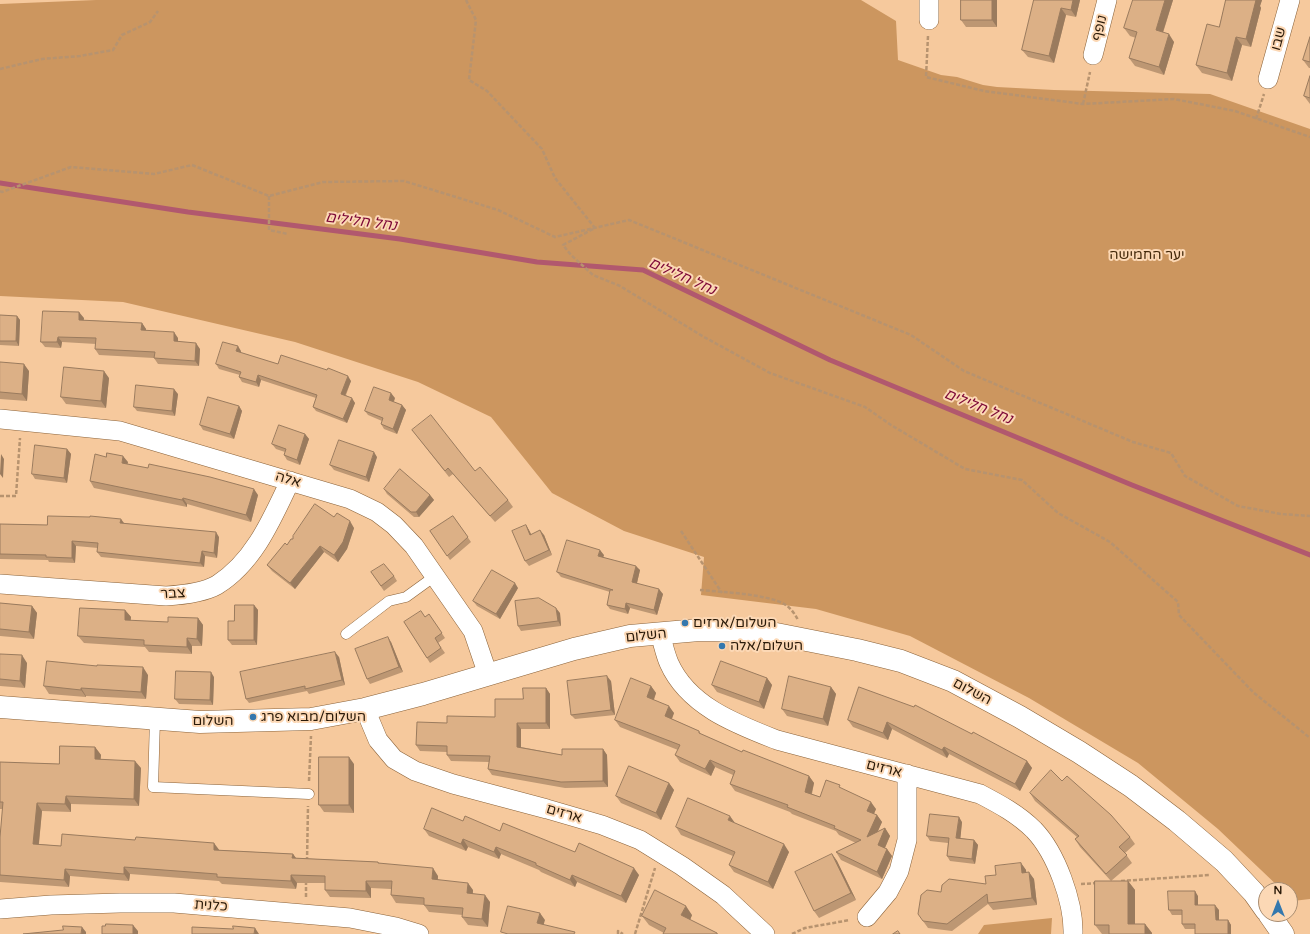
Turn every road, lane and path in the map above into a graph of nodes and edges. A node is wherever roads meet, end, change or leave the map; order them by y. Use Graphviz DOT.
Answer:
graph roads {
  1 [pos="466,0"];
  2 [pos="929,0"];
  3 [pos="1107,0"];
  4 [pos="1290,0"];
  5 [pos="158,11"];
  6 [pos="929,20"];
  7 [pos="1094,56"];
  8 [pos="0,69"];
  9 [pos="1268,79"];
  10 [pos="1083,104"];
  11 [pos="1256,119"];
  12 [pos="1310,137"];
  13 [pos="0,192"];
  14 [pos="269,196"];
  15 [pos="595,228"];
  16 [pos="288,234"];
  17 [pos="0,418"];
  18 [pos="20,441"];
  19 [pos="290,481"];
  20 [pos="0,496"];
  21 [pos="1310,516"];
  22 [pos="681,531"];
  23 [pos="435,576"];
  24 [pos="0,584"];
  25 [pos="700,590"];
  26 [pos="722,592"];
  27 [pos="346,634"];
  28 [pos="660,634"];
  29 [pos="799,638"];
  30 [pos="488,674"];
  31 [pos="0,707"];
  32 [pos="365,709"];
  33 [pos="155,719"];
  34 [pos="311,719"];
  35 [pos="1310,738"];
  36 [pos="907,774"];
  37 [pos="309,794"];
  38 [pos="660,852"];
  39 [pos="307,866"];
  40 [pos="1235,873"];
  41 [pos="306,874"];
  42 [pos="1119,881"];
  43 [pos="1103,882"];
  44 [pos="1065,885"];
  45 [pos="1258,899"];
  46 [pos="0,909"];
  47 [pos="305,914"];
  48 [pos="866,917"];
  49 [pos="1275,922"];
  50 [pos="419,934"];
  51 [pos="618,934"];
  52 [pos="624,934"];
  53 [pos="635,934"];
  54 [pos="765,934"];
  55 [pos="792,934"];
  56 [pos="1073,934"];
  57 [pos="1283,934"];
  1 -- 15 [label="path"];
  2 -- 6 [label="street"];
  3 -- 7 [label="street, נופף"];
  4 -- 9 [label="street, שבו"];
  5 -- 8 [label="path"];
  6 -- 10 [label="path"];
  7 -- 10 [label="path"];
  9 -- 11 [label="path"];
  10 -- 11 [label="path"];
  11 -- 12 [label="path"];
  13 -- 14 [label="path"];
  14 -- 15 [label="path"];
  14 -- 16 [label="path"];
  15 -- 21 [label="path"];
  15 -- 35 [label="path"];
  17 -- 19 [label="street, אלה"];
  18 -- 20 [label="path"];
  19 -- 23 [label="street, אלה"];
  19 -- 24 [label="street, צבר"];
  22 -- 26 [label="path"];
  23 -- 27 [label="lane"];
  23 -- 30 [label="street, אלה"];
  25 -- 26 [label="path"];
  26 -- 29 [label="path"];
  28 -- 29 [label="street, השלום"];
  28 -- 30 [label="street, השלום"];
  28 -- 36 [label="street, ארזים"];
  29 -- 40 [label="street, השלום"];
  30 -- 32 [label="street, השלום"];
  31 -- 33 [label="street, השלום"];
  32 -- 34 [label="street, השלום"];
  32 -- 38 [label="street, ארזים"];
  33 -- 34 [label="street, השלום"];
  33 -- 37 [label="lane"];
  34 -- 37 [label="path"];
  36 -- 44 [label="street, ארזים"];
  36 -- 48 [label="street"];
  37 -- 39 [label="path"];
  38 -- 53 [label="path"];
  38 -- 54 [label="street, ארזים"];
  40 -- 42 [label="path"];
  40 -- 45 [label="street, השלום"];
  41 -- 47 [label="path"];
  43 -- 44 [label="path"];
  44 -- 56 [label="street, ארזים"];
  46 -- 47 [label="street, כלנית"];
  47 -- 50 [label="street, כלנית"];
  48 -- 55 [label="path"];
  49 -- 57 [label="street"];
  51 -- 52 [label="path"];
}
